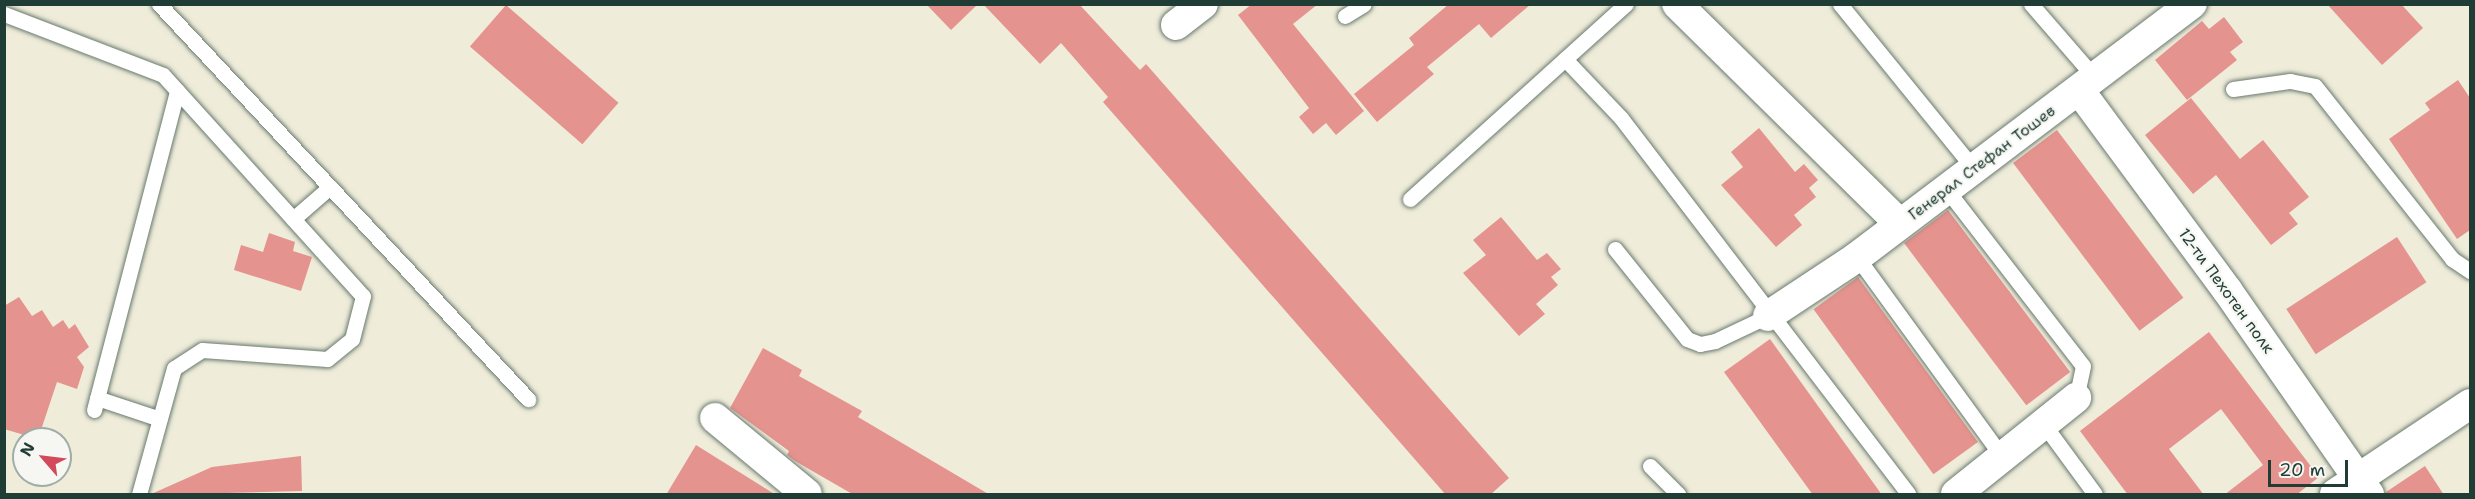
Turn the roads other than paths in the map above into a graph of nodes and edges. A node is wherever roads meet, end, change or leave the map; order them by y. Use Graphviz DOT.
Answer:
graph roads {
  1 [pos="159,4"];
  2 [pos="1203,4"];
  3 [pos="1364,4"];
  4 [pos="1626,4"];
  5 [pos="1677,4"];
  6 [pos="1840,4"];
  7 [pos="2031,4"];
  8 [pos="2192,4"];
  9 [pos="4,14"];
  10 [pos="1345,16"];
  11 [pos="1176,25"];
  12 [pos="1565,59"];
  13 [pos="2087,84"];
  14 [pos="2233,89"];
  15 [pos="177,90"];
  16 [pos="1974,169"];
  17 [pos="330,187"];
  18 [pos="1947,189"];
  19 [pos="1410,199"];
  20 [pos="292,219"];
  21 [pos="1900,224"];
  22 [pos="1615,249"];
  23 [pos="1857,258"];
  24 [pos="2470,271"];
  25 [pos="1768,316"];
  26 [pos="2076,398"];
  27 [pos="528,399"];
  28 [pos="2470,404"];
  29 [pos="715,418"];
  30 [pos="160,419"];
  31 [pos="2045,426"];
  32 [pos="2003,458"];
  33 [pos="1650,466"];
  34 [pos="2365,487"];
  35 [pos="139,495"];
  36 [pos="807,495"];
  37 [pos="1678,495"];
  38 [pos="1908,495"];
  39 [pos="1956,495"];
  40 [pos="2095,495"];
  41 [pos="2335,495"];
  1 -- 17 [label="lane"];
  2 -- 11 [label="street"];
  3 -- 10 [label="lane"];
  4 -- 12 [label="lane"];
  5 -- 21 [label="street"];
  6 -- 16 [label="lane"];
  7 -- 13 [label="lane"];
  8 -- 13 [label="street, Генерал Стефан Тошев"];
  9 -- 15 [label="lane"];
  12 -- 19 [label="lane"];
  12 -- 25 [label="lane"];
  13 -- 16 [label="street, Генерал Стефан Тошев"];
  13 -- 34 [label="street, 12-ти Пехотен полк"];
  14 -- 24 [label="lane"];
  15 -- 20 [label="lane"];
  15 -- 30 [label="lane"];
  16 -- 18 [label="street, Генерал Стефан Тошев"];
  17 -- 20 [label="lane"];
  17 -- 27 [label="lane"];
  18 -- 21 [label="street, Генерал Стефан Тошев"];
  18 -- 26 [label="lane"];
  20 -- 30 [label="lane"];
  21 -- 23 [label="street, Генерал Стефан Тошев"];
  22 -- 25 [label="lane"];
  23 -- 25 [label="street, Генерал Стефан Тошев"];
  23 -- 32 [label="lane"];
  25 -- 38 [label="lane"];
  26 -- 31 [label="street"];
  28 -- 34 [label="street"];
  29 -- 36 [label="street"];
  30 -- 35 [label="lane"];
  31 -- 32 [label="street"];
  31 -- 40 [label="lane"];
  32 -- 39 [label="street"];
  33 -- 37 [label="lane"];
  34 -- 41 [label="street"];
}
